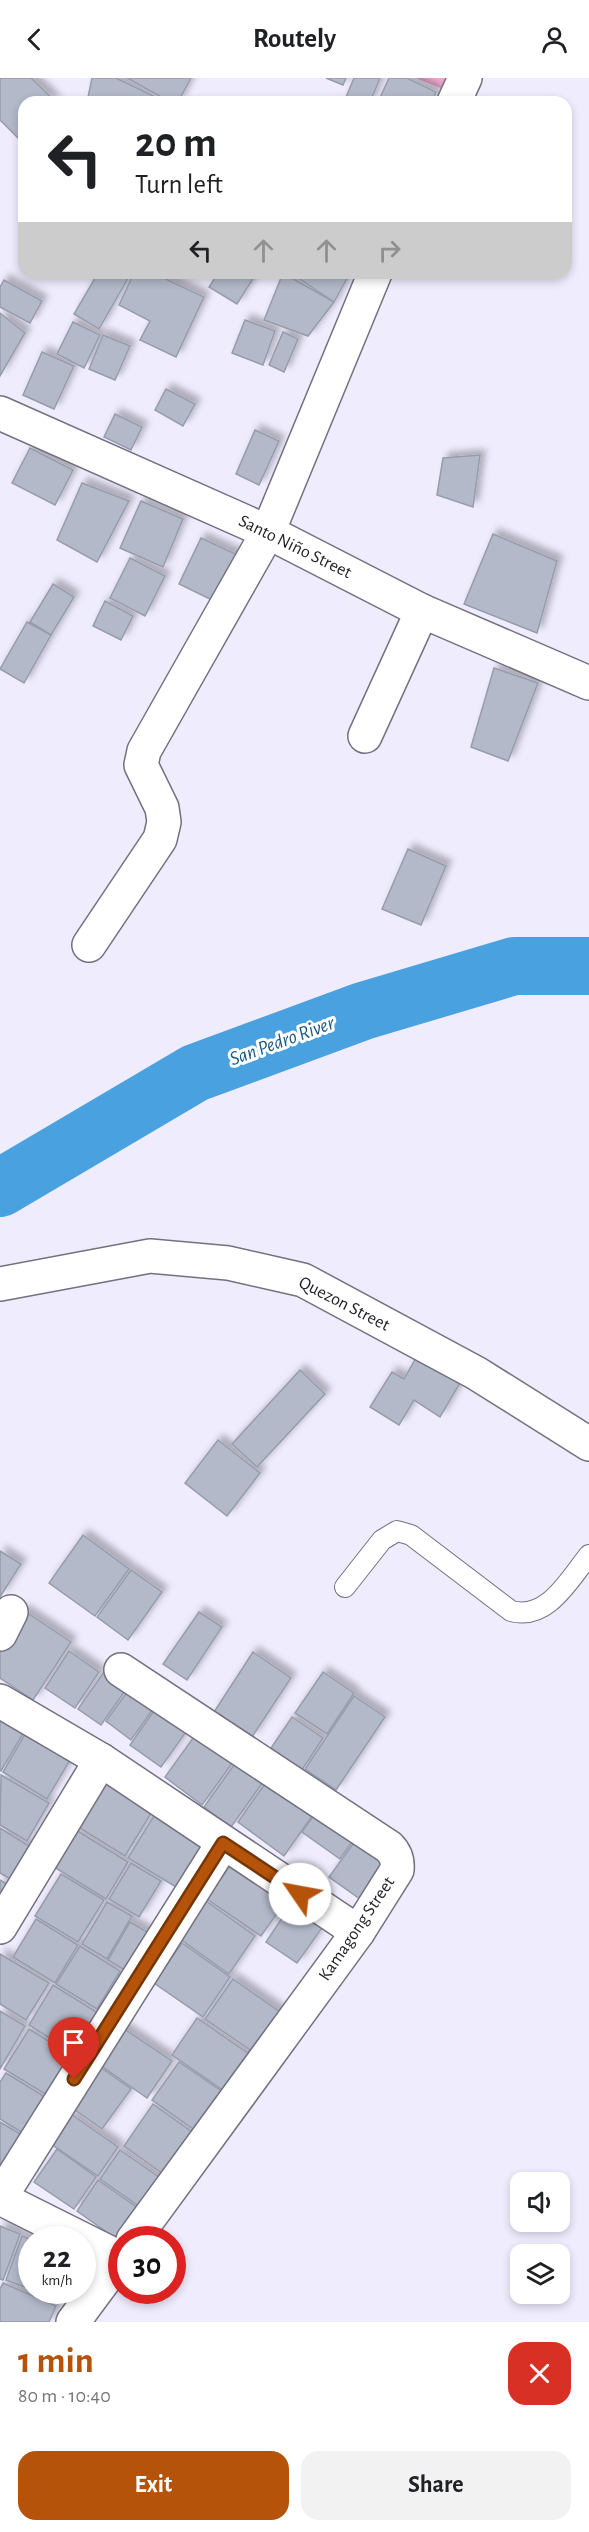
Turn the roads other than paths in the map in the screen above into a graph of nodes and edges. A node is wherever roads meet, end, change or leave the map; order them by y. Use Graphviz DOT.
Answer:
graph roads {
  1 [pos="465,78"];
  2 [pos="457,96"];
  3 [pos="373,279"];
  4 [pos="0,413"];
  5 [pos="268,531"];
  6 [pos="422,611"];
  7 [pos="589,683"];
  8 [pos="365,736"];
  9 [pos="89,945"];
  10 [pos="0,1284"];
  11 [pos="589,1444"];
  12 [pos="589,1555"];
  13 [pos="345,1587"];
  14 [pos="121,1670"];
  15 [pos="0,1701"];
  16 [pos="100,1760"];
  17 [pos="223,1843"];
  18 [pos="0,1927"];
  19 [pos="358,1932"];
  20 [pos="143,2226"];
  21 [pos="108,2244"];
  22 [pos="108,2274"];
  23 [pos="73,2322"];
  1 -- 2 [label="street"];
  3 -- 5 [label="street"];
  4 -- 5 [label="street, Santo Niño Street"];
  5 -- 6 [label="street, Santo Niño Street"];
  5 -- 9 [label="street"];
  6 -- 7 [label="street, Santo Niño Street"];
  6 -- 8 [label="street"];
  10 -- 11 [label="street, Quezon Street"];
  12 -- 13 [label="lane"];
  14 -- 19 [label="street, Kamagong Street"];
  15 -- 16 [label="street"];
  16 -- 17 [label="street"];
  16 -- 18 [label="street"];
  17 -- 19 [label="street"];
  17 -- 21 [label="street"];
  19 -- 20 [label="street, Kamagong Street"];
  22 -- 23 [label="street, Kamagong Street"];
}
